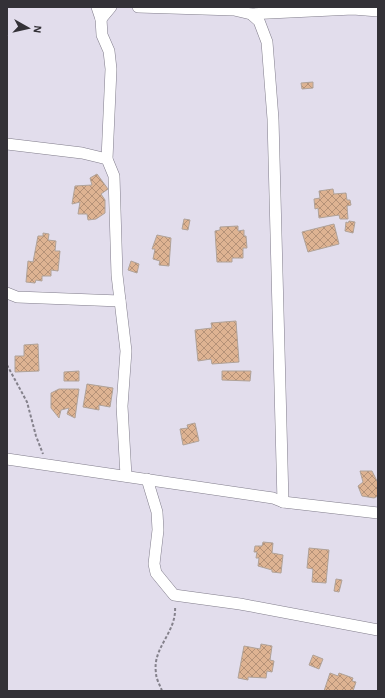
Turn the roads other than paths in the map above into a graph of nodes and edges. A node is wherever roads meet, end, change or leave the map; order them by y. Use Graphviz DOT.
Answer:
graph roads {
  1 [pos="97,7"];
  2 [pos="111,7"];
  3 [pos="138,7"];
  4 [pos="378,11"];
  5 [pos="251,14"];
  6 [pos="101,19"];
  7 [pos="7,144"];
  8 [pos="107,159"];
  9 [pos="7,293"];
  10 [pos="120,301"];
  11 [pos="7,458"];
  12 [pos="126,476"];
  13 [pos="147,479"];
  14 [pos="283,502"];
  15 [pos="378,513"];
  16 [pos="378,630"];
  1 -- 6 [label="street"];
  2 -- 6 [label="street"];
  3 -- 5 [label="street"];
  4 -- 5 [label="street"];
  5 -- 14 [label="street"];
  6 -- 8 [label="street"];
  7 -- 8 [label="street"];
  8 -- 10 [label="street"];
  9 -- 10 [label="street"];
  10 -- 12 [label="street"];
  11 -- 12 [label="street"];
  12 -- 13 [label="street"];
  13 -- 14 [label="street"];
  13 -- 16 [label="street"];
  14 -- 15 [label="street"];
}
